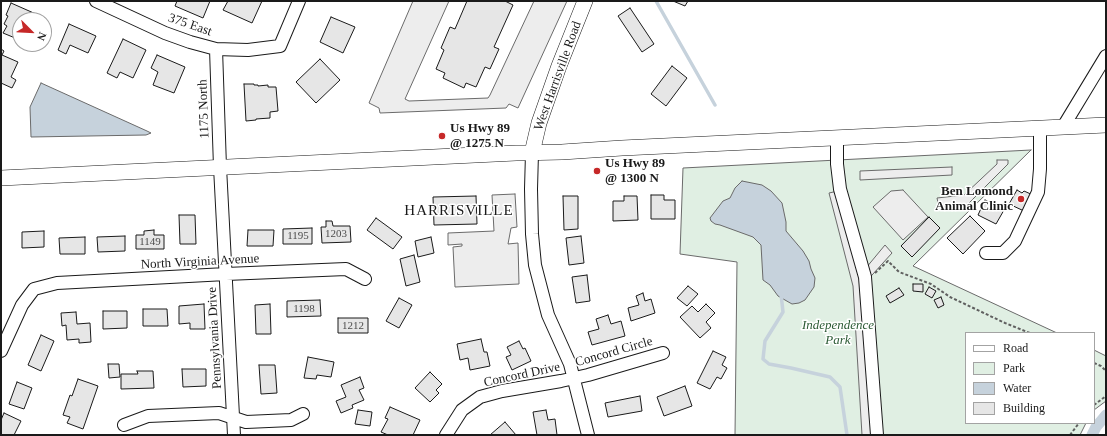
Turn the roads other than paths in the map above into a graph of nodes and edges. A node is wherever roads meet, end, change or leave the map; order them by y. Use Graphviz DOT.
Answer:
graph roads {
  1 [pos="96,1"];
  2 [pos="299,1"];
  3 [pos="583,2"];
  4 [pos="216,49"];
  5 [pos="1106,56"];
  6 [pos="1106,125"];
  7 [pos="1063,127"];
  8 [pos="1040,128"];
  9 [pos="837,138"];
  10 [pos="532,153"];
  11 [pos="220,167"];
  12 [pos="1,178"];
  13 [pos="986,253"];
  14 [pos="226,274"];
  15 [pos="365,279"];
  16 [pos="1,350"];
  17 [pos="663,353"];
  18 [pos="573,378"];
  19 [pos="303,414"];
  20 [pos="233,417"];
  21 [pos="124,425"];
  22 [pos="234,435"];
  23 [pos="446,435"];
  24 [pos="588,435"];
  25 [pos="877,435"];
  1 -- 4 [label="street, 375 East"];
  2 -- 4 [label="street, 375 East"];
  3 -- 10 [label="main road, West Harrisville Road"];
  4 -- 11 [label="street, 1175 North"];
  5 -- 7 [label="street"];
  6 -- 7 [label="main road"];
  7 -- 8 [label="main road"];
  8 -- 9 [label="main road"];
  8 -- 13 [label="street"];
  9 -- 10 [label="main road"];
  9 -- 25 [label="street"];
  10 -- 11 [label="main road"];
  10 -- 18 [label="street"];
  11 -- 12 [label="main road"];
  11 -- 14 [label="street, Pennsylvania Drive"];
  14 -- 15 [label="street, North Virginia Avenue"];
  14 -- 16 [label="street, North Virginia Avenue"];
  14 -- 20 [label="street, Pennsylvania Drive"];
  17 -- 18 [label="street, Concord Circle"];
  18 -- 23 [label="street, Concord Drive"];
  18 -- 24 [label="street"];
  19 -- 20 [label="street"];
  20 -- 21 [label="street"];
  20 -- 22 [label="street, Pennsylvania Drive"];
}
